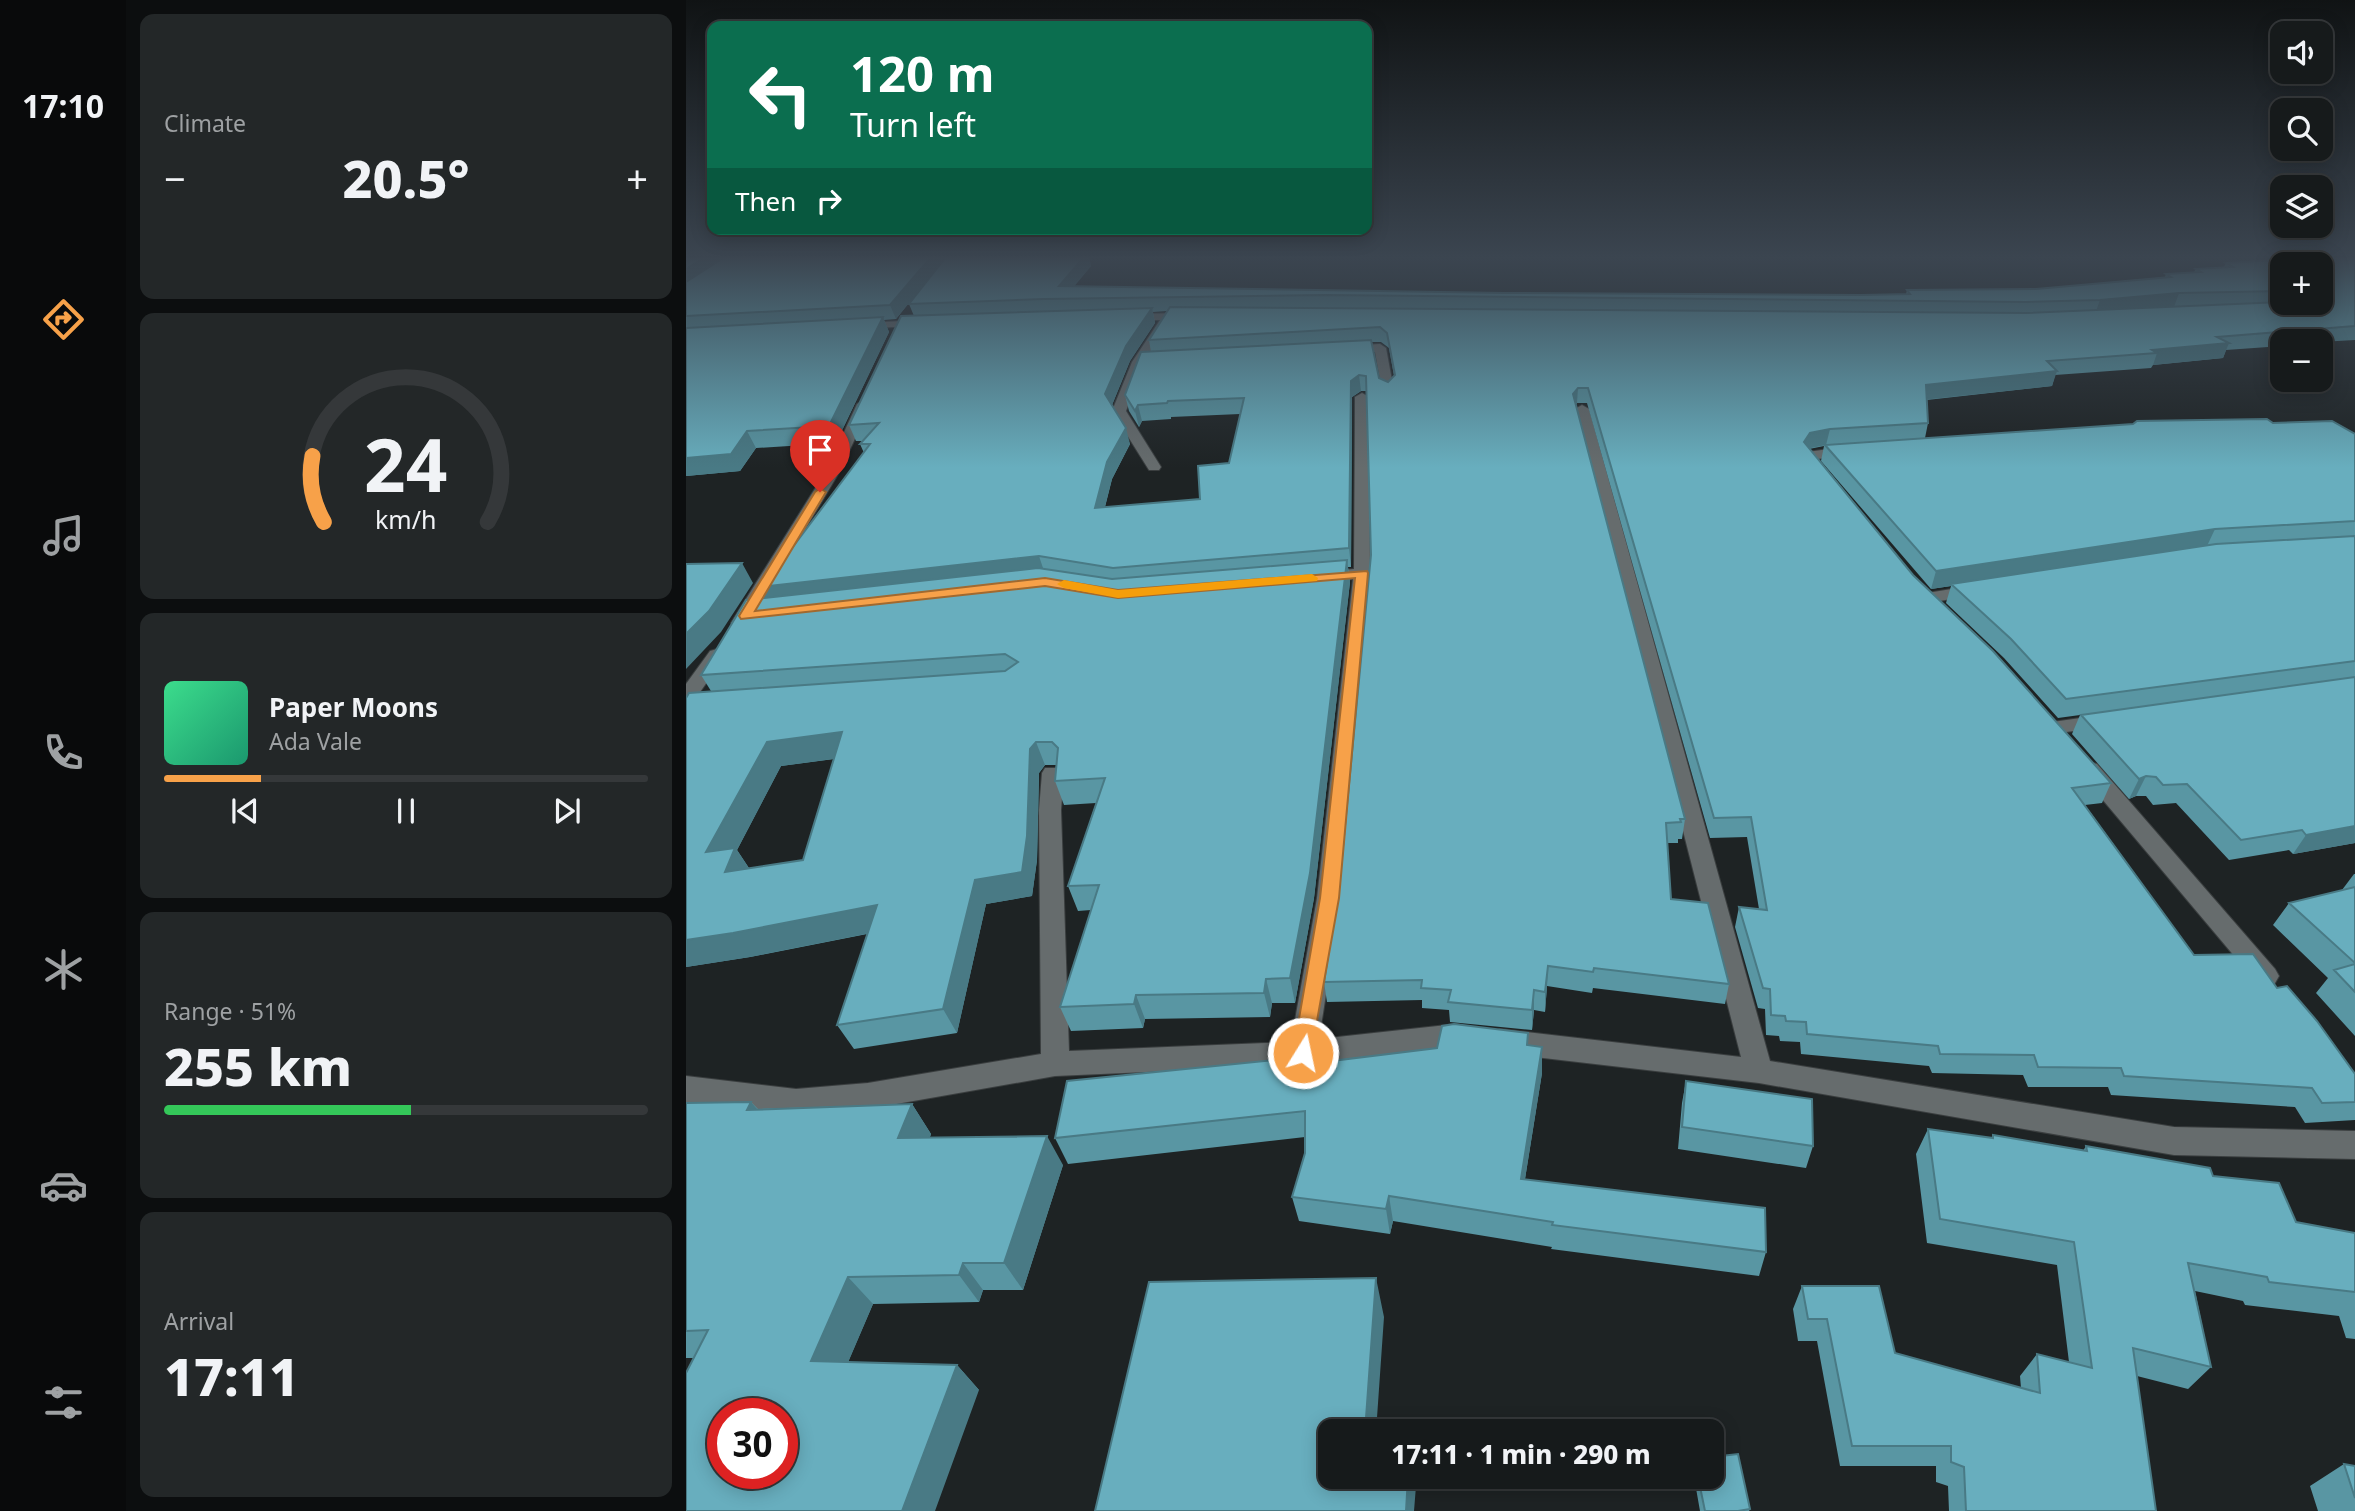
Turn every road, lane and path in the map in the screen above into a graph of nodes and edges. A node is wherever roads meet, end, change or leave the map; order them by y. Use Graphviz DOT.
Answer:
graph roads {
  1 [pos="856,328"];
  2 [pos="900,328"];
  3 [pos="913,328"];
  4 [pos="1162,328"];
  5 [pos="898,330"];
  6 [pos="1326,351"];
  7 [pos="872,385"];
  8 [pos="1388,391"];
  9 [pos="1362,397"];
  10 [pos="1582,409"];
  11 [pos="1865,450"];
  12 [pos="1154,467"];
  13 [pos="1837,492"];
  14 [pos="1362,573"];
  15 [pos="1295,580"];
  16 [pos="1993,588"];
  17 [pos="773,613"];
  18 [pos="746,616"];
  19 [pos="1946,617"];
  20 [pos="691,705"];
  21 [pos="2036,710"];
  22 [pos="2121,718"];
  23 [pos="2052,728"];
  24 [pos="1053,773"];
  25 [pos="2284,996"];
  26 [pos="1303,1053"];
  27 [pos="1055,1064"];
  28 [pos="1759,1071"];
  29 [pos="686,1089"];
  30 [pos="2355,1145"];
  1 -- 5 [label="street"];
  2 -- 5 [label="street"];
  3 -- 5 [label="street"];
  4 -- 12 [label="street"];
  6 -- 8 [label="street"];
  7 -- 18 [label="street"];
  9 -- 14 [label="street"];
  10 -- 28 [label="street"];
  11 -- 13 [label="street"];
  14 -- 15 [label="street"];
  14 -- 26 [label="street"];
  16 -- 19 [label="street"];
  17 -- 18 [label="street"];
  18 -- 20 [label="street"];
  21 -- 23 [label="street"];
  22 -- 23 [label="street"];
  23 -- 25 [label="street"];
  24 -- 27 [label="street"];
  26 -- 27 [label="street"];
  26 -- 28 [label="street"];
  27 -- 29 [label="street"];
  28 -- 30 [label="street"];
}
